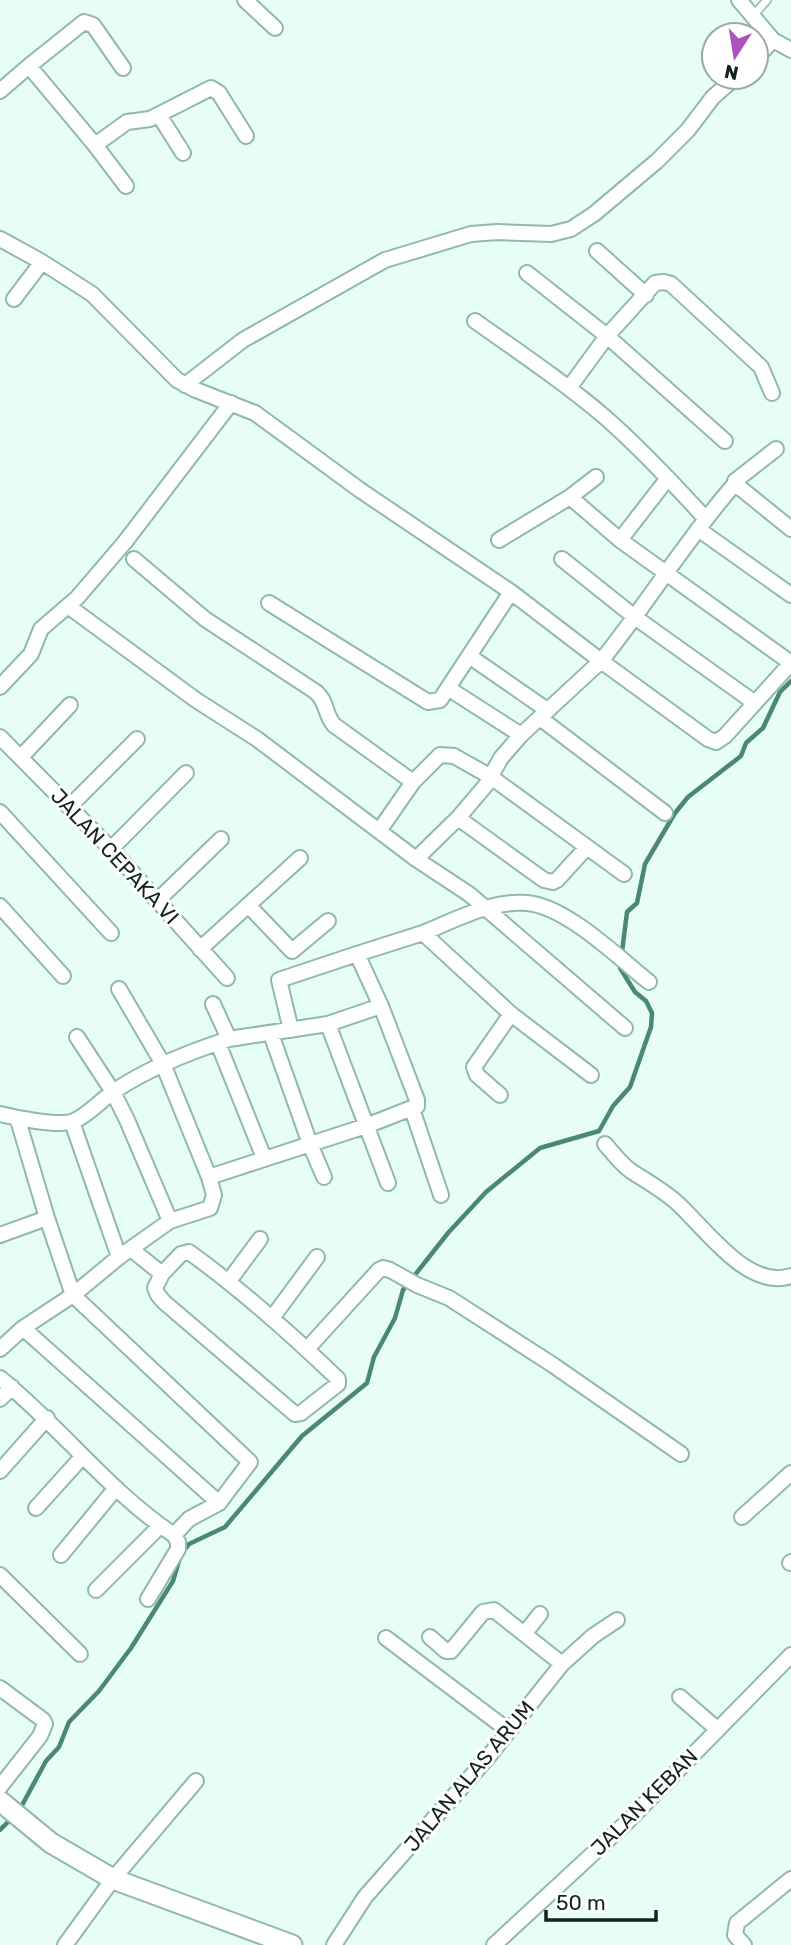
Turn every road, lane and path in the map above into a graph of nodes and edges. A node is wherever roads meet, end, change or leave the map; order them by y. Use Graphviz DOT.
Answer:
graph roads {
  1 [pos="245,0"];
  2 [pos="738,0"];
  3 [pos="767,0"];
  4 [pos="752,17"];
  5 [pos="275,28"];
  6 [pos="773,40"];
  7 [pos="770,43"];
  8 [pos="791,50"];
  9 [pos="123,68"];
  10 [pos="33,70"];
  11 [pos="0,91"];
  12 [pos="720,91"];
  13 [pos="159,115"];
  14 [pos="246,136"];
  15 [pos="95,145"];
  16 [pos="183,153"];
  17 [pos="125,186"];
  18 [pos="0,239"];
  19 [pos="597,250"];
  20 [pos="42,261"];
  21 [pos="527,273"];
  22 [pos="646,295"];
  23 [pos="14,299"];
  24 [pos="475,321"];
  25 [pos="607,336"];
  26 [pos="185,385"];
  27 [pos="569,388"];
  28 [pos="772,393"];
  29 [pos="231,403"];
  30 [pos="725,441"];
  31 [pos="776,449"];
  32 [pos="596,477"];
  33 [pos="668,478"];
  34 [pos="735,486"];
  35 [pos="570,497"];
  36 [pos="701,523"];
  37 [pos="791,529"];
  38 [pos="499,540"];
  39 [pos="621,540"];
  40 [pos="134,559"];
  41 [pos="562,559"];
  42 [pos="668,573"];
  43 [pos="511,592"];
  44 [pos="791,595"];
  45 [pos="270,603"];
  46 [pos="68,606"];
  47 [pos="636,618"];
  48 [pos="475,660"];
  49 [pos="601,661"];
  50 [pos="791,663"];
  51 [pos="0,687"];
  52 [pos="454,692"];
  53 [pos="755,703"];
  54 [pos="70,705"];
  55 [pos="544,714"];
  56 [pos="521,735"];
  57 [pos="0,737"];
  58 [pos="137,739"];
  59 [pos="21,757"];
  60 [pos="186,773"];
  61 [pos="491,777"];
  62 [pos="413,782"];
  63 [pos="69,807"];
  64 [pos="0,812"];
  65 [pos="665,813"];
  66 [pos="458,818"];
  67 [pos="379,831"];
  68 [pos="221,839"];
  69 [pos="586,848"];
  70 [pos="111,849"];
  71 [pos="300,858"];
  72 [pos="416,859"];
  73 [pos="624,874"];
  74 [pos="158,900"];
  75 [pos="248,905"];
  76 [pos="0,906"];
  77 [pos="482,907"];
  78 [pos="328,921"];
  79 [pos="111,933"];
  80 [pos="423,933"];
  81 [pos="200,948"];
  82 [pos="357,954"];
  83 [pos="63,976"];
  84 [pos="227,978"];
  85 [pos="649,982"];
  86 [pos="119,989"];
  87 [pos="213,1003"];
  88 [pos="381,1006"];
  89 [pos="511,1014"];
  90 [pos="328,1024"];
  91 [pos="625,1028"];
  92 [pos="291,1030"];
  93 [pos="271,1034"];
  94 [pos="77,1037"];
  95 [pos="224,1041"];
  96 [pos="163,1063"];
  97 [pos="591,1075"];
  98 [pos="113,1092"];
  99 [pos="500,1095"];
  100 [pos="412,1109"];
  101 [pos="0,1114"];
  102 [pos="18,1120"];
  103 [pos="72,1122"];
  104 [pos="366,1126"];
  105 [pos="310,1144"];
  106 [pos="605,1144"];
  107 [pos="264,1158"];
  108 [pos="209,1177"];
  109 [pos="324,1177"];
  110 [pos="388,1183"];
  111 [pos="441,1195"];
  112 [pos="47,1218"];
  113 [pos="170,1222"];
  114 [pos="0,1235"];
  115 [pos="260,1239"];
  116 [pos="125,1253"];
  117 [pos="317,1257"];
  118 [pos="162,1274"];
  119 [pos="791,1276"];
  120 [pos="229,1281"];
  121 [pos="73,1295"];
  122 [pos="272,1318"];
  123 [pos="23,1328"];
  124 [pos="0,1349"];
  125 [pos="307,1349"];
  126 [pos="0,1378"];
  127 [pos="12,1387"];
  128 [pos="0,1399"];
  129 [pos="47,1418"];
  130 [pos="681,1454"];
  131 [pos="83,1456"];
  132 [pos="0,1472"];
  133 [pos="791,1473"];
  134 [pos="116,1488"];
  135 [pos="219,1503"];
  136 [pos="36,1508"];
  137 [pos="742,1517"];
  138 [pos="160,1526"];
  139 [pos="174,1535"];
  140 [pos="61,1555"];
  141 [pos="0,1575"];
  142 [pos="96,1590"];
  143 [pos="148,1599"];
  144 [pos="540,1614"];
  145 [pos="617,1619"];
  146 [pos="525,1633"];
  147 [pos="430,1637"];
  148 [pos="386,1638"];
  149 [pos="80,1654"];
  150 [pos="791,1655"];
  151 [pos="562,1664"];
  152 [pos="0,1688"];
  153 [pos="680,1697"];
  154 [pos="717,1729"];
  155 [pos="509,1731"];
  156 [pos="196,1781"];
  157 [pos="0,1787"];
  158 [pos="0,1801"];
  159 [pos="113,1879"];
  160 [pos="791,1879"];
  161 [pos="65,1945"];
  162 [pos="292,1945"];
  163 [pos="334,1945"];
  164 [pos="495,1945"];
  165 [pos="744,1945"];
  1 -- 5 [label="street"];
  2 -- 4 [label="street"];
  3 -- 4 [label="lane"];
  4 -- 6 [label="street"];
  6 -- 7 [label="street"];
  6 -- 8 [label="street"];
  9 -- 10 [label="street"];
  10 -- 11 [label="street"];
  10 -- 15 [label="street"];
  12 -- 26 [label="street"];
  13 -- 14 [label="street"];
  13 -- 15 [label="street"];
  13 -- 16 [label="street"];
  15 -- 17 [label="street"];
  18 -- 20 [label="street"];
  19 -- 22 [label="street"];
  20 -- 23 [label="street"];
  20 -- 26 [label="street"];
  21 -- 25 [label="street"];
  22 -- 25 [label="street"];
  22 -- 28 [label="street"];
  24 -- 27 [label="street"];
  25 -- 27 [label="street"];
  25 -- 30 [label="street"];
  26 -- 29 [label="street"];
  27 -- 33 [label="street"];
  29 -- 43 [label="street"];
  29 -- 46 [label="street"];
  31 -- 34 [label="street"];
  32 -- 35 [label="street"];
  33 -- 36 [label="street"];
  33 -- 39 [label="street"];
  34 -- 36 [label="street"];
  34 -- 37 [label="street"];
  35 -- 38 [label="street"];
  35 -- 39 [label="street"];
  36 -- 42 [label="street"];
  36 -- 44 [label="street"];
  39 -- 42 [label="street"];
  40 -- 62 [label="street"];
  41 -- 47 [label="street"];
  42 -- 47 [label="street"];
  42 -- 50 [label="street"];
  43 -- 45 [label="street"];
  43 -- 49 [label="street"];
  46 -- 51 [label="street"];
  46 -- 67 [label="street"];
  47 -- 49 [label="street"];
  47 -- 53 [label="street"];
  48 -- 55 [label="street"];
  49 -- 53 [label="street"];
  49 -- 55 [label="street"];
  50 -- 53 [label="street"];
  52 -- 56 [label="street"];
  54 -- 59 [label="street"];
  55 -- 56 [label="street"];
  55 -- 65 [label="street"];
  56 -- 61 [label="street"];
  57 -- 59 [label="street, JALAN CEPAKA VI"];
  58 -- 63 [label="street"];
  59 -- 63 [label="street, JALAN CEPAKA VI"];
  60 -- 70 [label="street"];
  61 -- 62 [label="street"];
  61 -- 66 [label="street"];
  61 -- 69 [label="street"];
  62 -- 67 [label="street"];
  63 -- 70 [label="street, JALAN CEPAKA VI"];
  64 -- 79 [label="street"];
  66 -- 69 [label="street"];
  66 -- 72 [label="street"];
  67 -- 72 [label="street"];
  68 -- 74 [label="street"];
  69 -- 73 [label="street"];
  70 -- 74 [label="street, JALAN CEPAKA VI"];
  71 -- 75 [label="street"];
  72 -- 77 [label="street"];
  74 -- 81 [label="street, JALAN CEPAKA VI"];
  75 -- 78 [label="street"];
  75 -- 81 [label="street"];
  76 -- 83 [label="street"];
  77 -- 80 [label="street"];
  77 -- 85 [label="street"];
  77 -- 91 [label="street"];
  80 -- 82 [label="street"];
  80 -- 89 [label="street"];
  81 -- 84 [label="street, JALAN CEPAKA VI"];
  82 -- 88 [label="street"];
  82 -- 92 [label="street"];
  86 -- 96 [label="street"];
  87 -- 95 [label="street"];
  88 -- 90 [label="street"];
  88 -- 100 [label="street"];
  89 -- 97 [label="street"];
  89 -- 99 [label="street"];
  90 -- 92 [label="street"];
  90 -- 104 [label="street"];
  92 -- 93 [label="street"];
  93 -- 95 [label="street"];
  93 -- 105 [label="street"];
  94 -- 98 [label="street"];
  95 -- 96 [label="street"];
  95 -- 107 [label="street"];
  96 -- 98 [label="street"];
  96 -- 108 [label="street"];
  98 -- 103 [label="street"];
  98 -- 113 [label="street"];
  100 -- 104 [label="street"];
  100 -- 111 [label="street"];
  101 -- 102 [label="street"];
  102 -- 103 [label="street"];
  102 -- 112 [label="street"];
  103 -- 116 [label="street"];
  104 -- 105 [label="street"];
  104 -- 110 [label="street"];
  105 -- 107 [label="street"];
  105 -- 109 [label="street"];
  106 -- 119 [label="street"];
  107 -- 108 [label="street"];
  108 -- 113 [label="street"];
  112 -- 114 [label="street"];
  112 -- 121 [label="street"];
  113 -- 116 [label="street"];
  115 -- 120 [label="street"];
  116 -- 118 [label="street"];
  116 -- 121 [label="street"];
  117 -- 122 [label="street"];
  118 -- 120 [label="street"];
  118 -- 125 [label="street"];
  120 -- 122 [label="street"];
  121 -- 123 [label="street"];
  121 -- 135 [label="street"];
  122 -- 125 [label="street"];
  123 -- 124 [label="street"];
  123 -- 135 [label="street"];
  125 -- 130 [label="street"];
  126 -- 127 [label="street"];
  127 -- 128 [label="street"];
  127 -- 129 [label="street"];
  129 -- 131 [label="street"];
  129 -- 132 [label="street"];
  131 -- 134 [label="street"];
  131 -- 136 [label="street"];
  133 -- 137 [label="street"];
  134 -- 138 [label="street"];
  134 -- 140 [label="street"];
  135 -- 139 [label="street"];
  138 -- 139 [label="street"];
  138 -- 142 [label="street"];
  139 -- 143 [label="street"];
  141 -- 149 [label="street"];
  144 -- 146 [label="street"];
  145 -- 151 [label="street, JALAN ALAS ARUM"];
  146 -- 147 [label="street"];
  146 -- 151 [label="street"];
  148 -- 155 [label="street"];
  150 -- 154 [label="street, JALAN KEBAN"];
  151 -- 155 [label="street, JALAN ALAS ARUM"];
  152 -- 157 [label="street"];
  153 -- 154 [label="street"];
  154 -- 164 [label="street, JALAN KEBAN"];
  155 -- 163 [label="street, JALAN ALAS ARUM"];
  156 -- 159 [label="street"];
  158 -- 159 [label="street"];
  159 -- 161 [label="street"];
  159 -- 162 [label="street"];
  160 -- 165 [label="street"];
}
